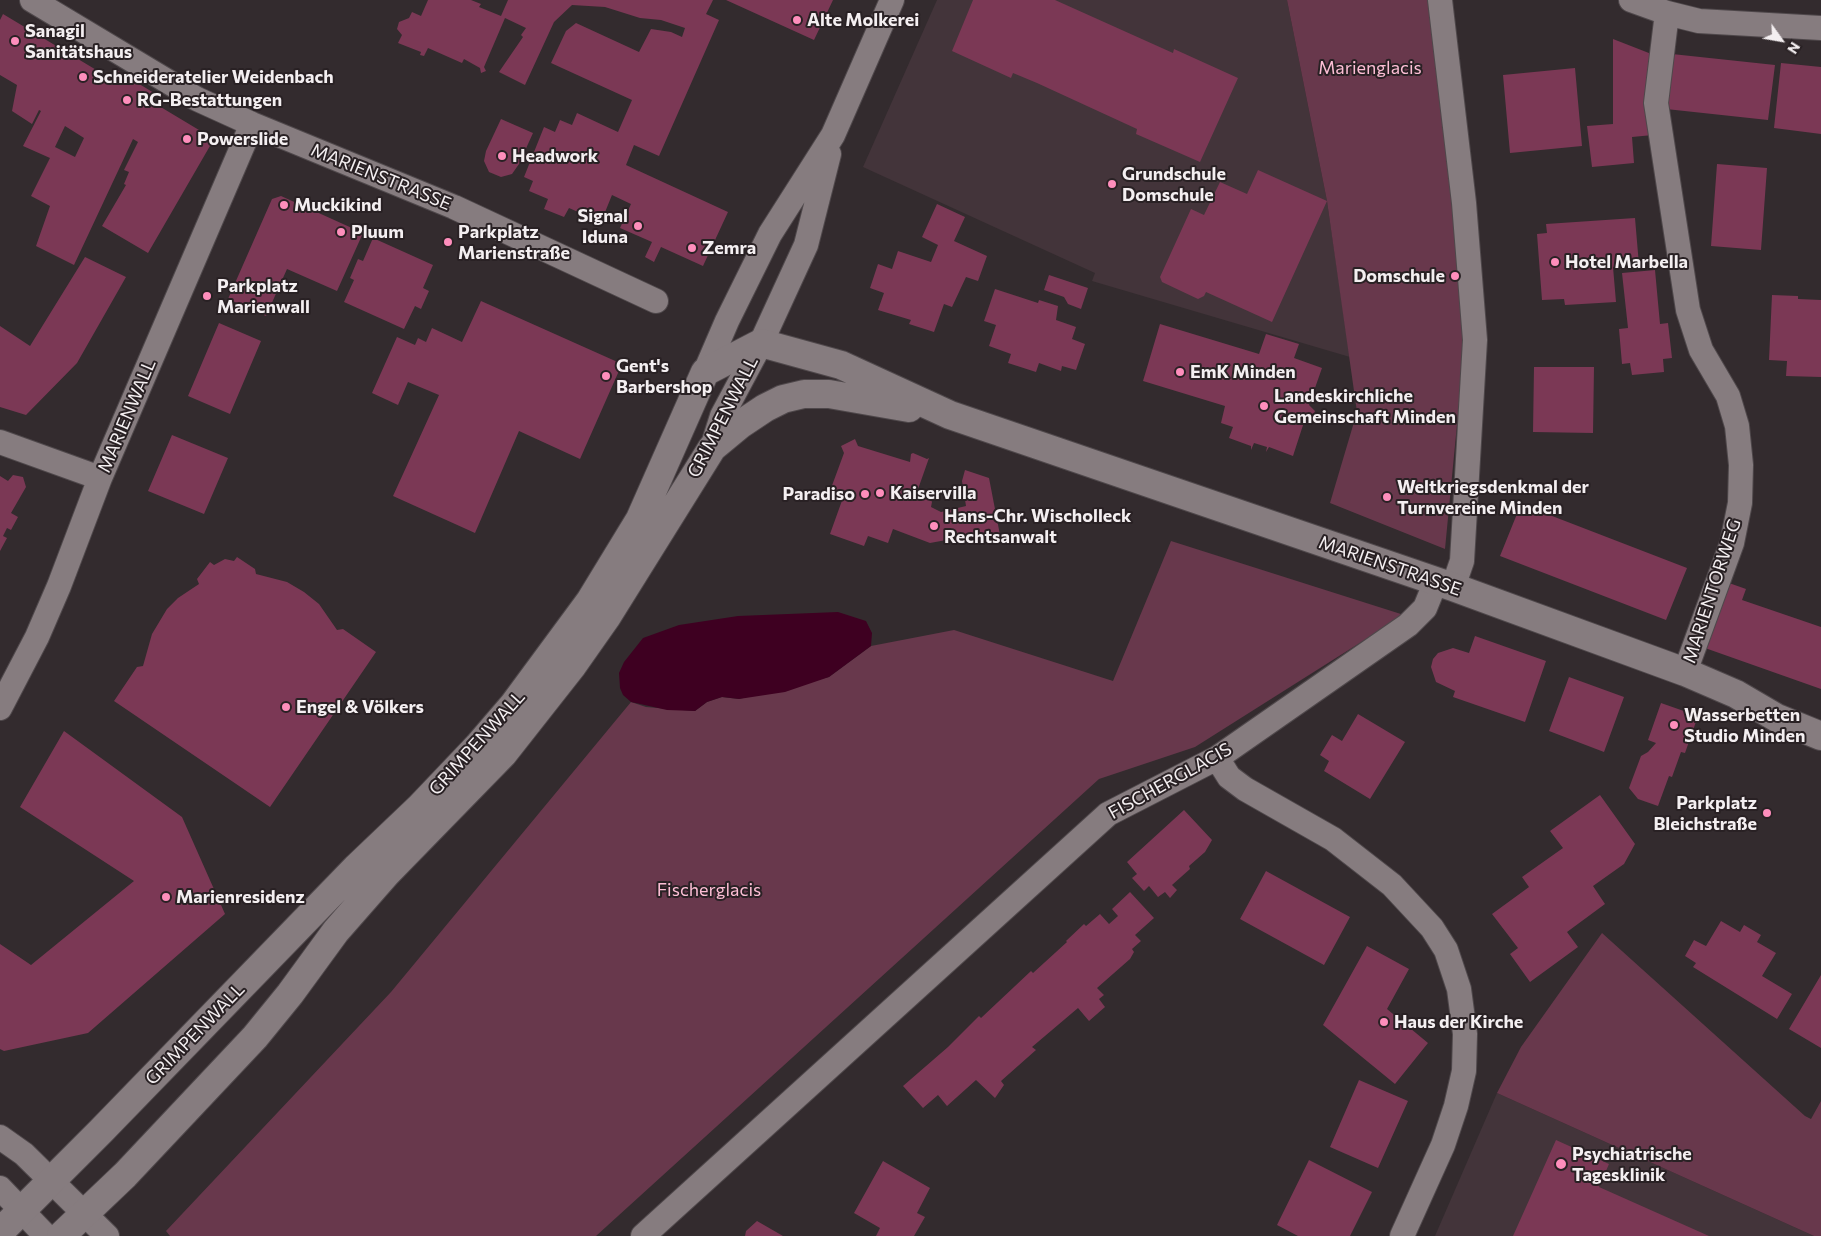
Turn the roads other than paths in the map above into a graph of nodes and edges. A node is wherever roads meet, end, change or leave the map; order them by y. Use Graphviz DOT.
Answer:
graph roads {
  1 [pos="32,0"];
  2 [pos="892,0"];
  3 [pos="1440,0"];
  4 [pos="1631,0"];
  5 [pos="1667,13"];
  6 [pos="1821,28"];
  7 [pos="252,124"];
  8 [pos="833,135"];
  9 [pos="656,301"];
  10 [pos="761,343"];
  11 [pos="705,372"];
  12 [pos="950,415"];
  13 [pos="0,442"];
  14 [pos="712,448"];
  15 [pos="100,478"];
  16 [pos="1444,584"];
  17 [pos="1685,672"];
  18 [pos="0,708"];
  19 [pos="1821,736"];
  20 [pos="1217,758"];
  21 [pos="0,1137"];
  22 [pos="52,1180"];
  23 [pos="0,1188"];
  24 [pos="21,1210"];
  25 [pos="84,1213"];
  26 [pos="0,1232"];
  27 [pos="46,1236"];
  28 [pos="61,1236"];
  29 [pos="107,1236"];
  30 [pos="642,1236"];
  31 [pos="1402,1236"];
  1 -- 7 [label="street, MARIENSTRASSE"];
  2 -- 8 [label="street"];
  3 -- 16 [label="street"];
  4 -- 5 [label="street"];
  5 -- 6 [label="street"];
  5 -- 17 [label="street, MARIENTORWEG"];
  7 -- 9 [label="street, MARIENSTRASSE"];
  7 -- 15 [label="street, MARIENWALL"];
  8 -- 10 [label="street"];
  8 -- 11 [label="street"];
  10 -- 11 [label="street, GRIMPENWALL"];
  10 -- 12 [label="street, MARIENSTRASSE"];
  10 -- 14 [label="street, GRIMPENWALL"];
  11 -- 22 [label="street, GRIMPENWALL"];
  12 -- 14 [label="street, MARIENSTRASSE"];
  12 -- 16 [label="street, MARIENSTRASSE"];
  13 -- 15 [label="street"];
  14 -- 25 [label="street, GRIMPENWALL"];
  15 -- 18 [label="street, MARIENWALL"];
  16 -- 17 [label="street, MARIENSTRASSE"];
  16 -- 20 [label="street, FISCHERGLACIS"];
  17 -- 19 [label="street, MARIENSTRASSE"];
  20 -- 30 [label="street, FISCHERGLACIS"];
  20 -- 31 [label="street"];
  21 -- 22 [label="street"];
  22 -- 24 [label="street, GRIMPENWALL"];
  22 -- 25 [label="street"];
  23 -- 24 [label="street"];
  24 -- 26 [label="street, GRIMPENWALL"];
  24 -- 27 [label="street"];
  25 -- 28 [label="street, GRIMPENWALL"];
  25 -- 29 [label="street"];
}
